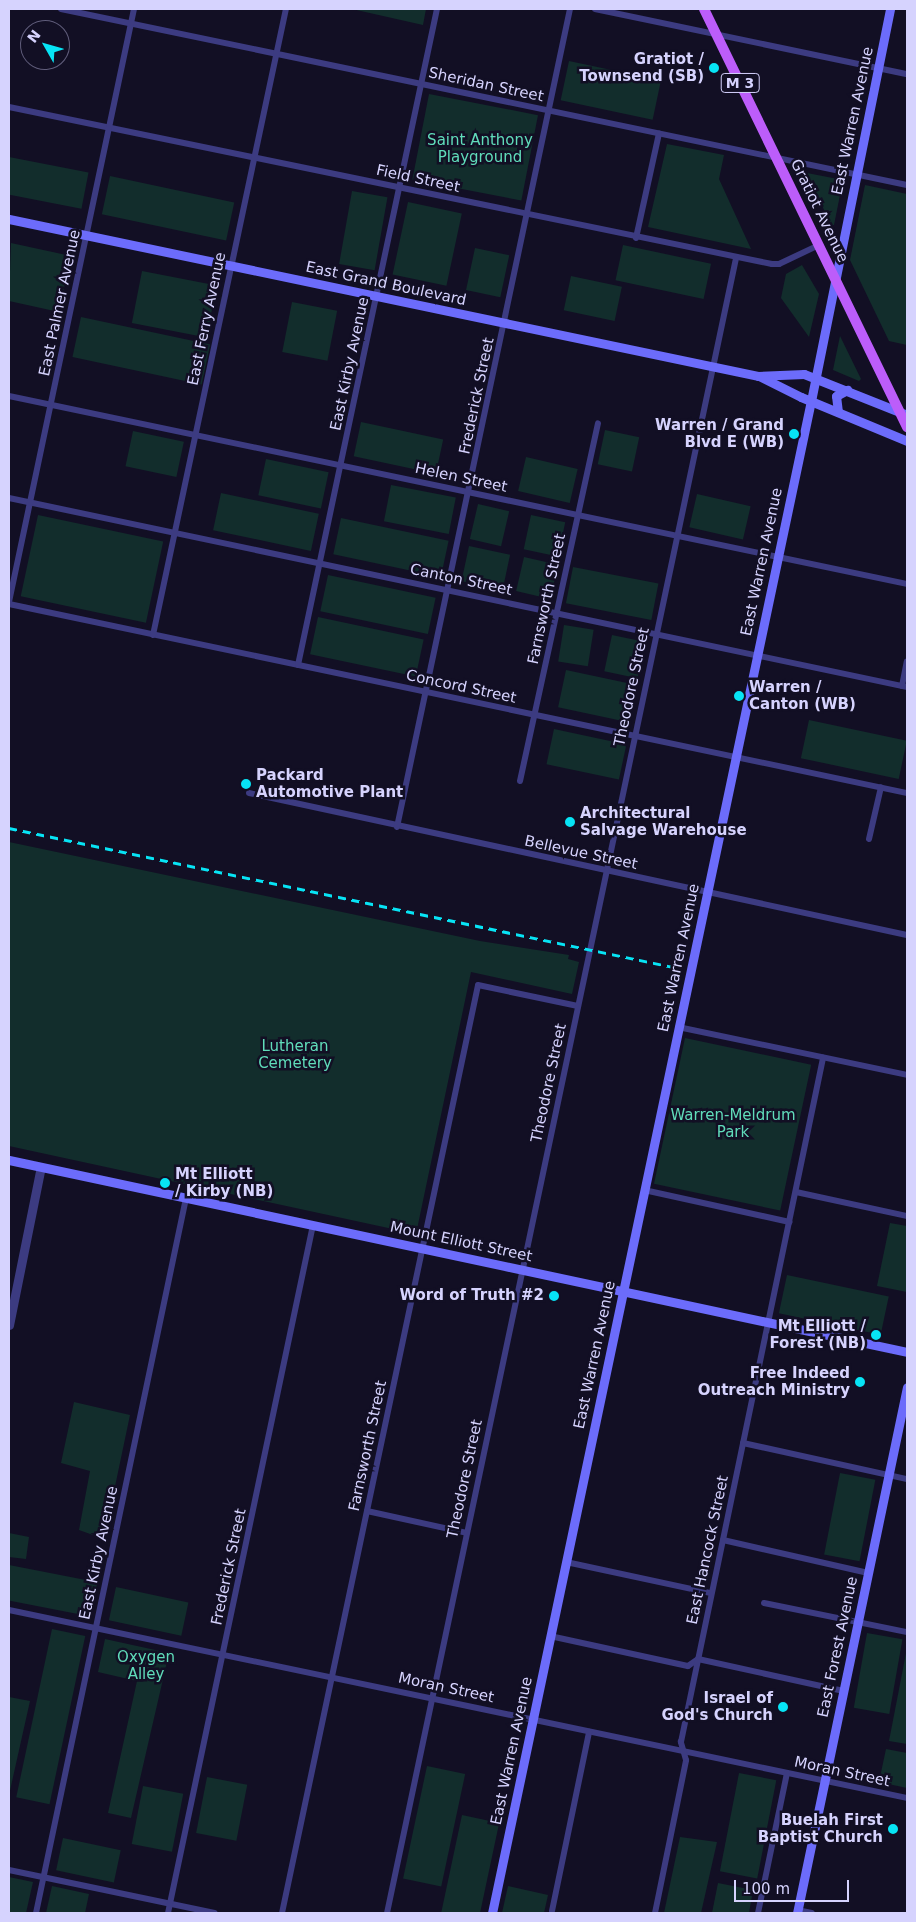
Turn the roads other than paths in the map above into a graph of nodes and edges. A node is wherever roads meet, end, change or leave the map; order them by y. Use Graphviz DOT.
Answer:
graph roads {
  1 [pos="60,9"];
  2 [pos="134,9"];
  3 [pos="286,9"];
  4 [pos="437,9"];
  5 [pos="570,9"];
  6 [pos="595,9"];
  7 [pos="704,9"];
  8 [pos="890,9"];
  9 [pos="131,23"];
  10 [pos="714,32"];
  11 [pos="276,54"];
  12 [pos="878,67"];
  13 [pos="907,74"];
  14 [pos="422,84"];
  15 [pos="9,107"];
  16 [pos="549,110"];
  17 [pos="110,128"];
  18 [pos="658,133"];
  19 [pos="776,157"];
  20 [pos="255,158"];
  21 [pos="856,174"];
  22 [pos="907,184"];
  23 [pos="400,188"];
  24 [pos="528,215"];
  25 [pos="9,219"];
  26 [pos="87,236"];
  27 [pos="636,238"];
  28 [pos="819,245"];
  29 [pos="736,258"];
  30 [pos="233,266"];
  31 [pos="836,280"];
  32 [pos="377,296"];
  33 [pos="505,323"];
  34 [pos="714,366"];
  35 [pos="758,376"];
  36 [pos="814,378"];
  37 [pos="847,390"];
  38 [pos="9,396"];
  39 [pos="811,401"];
  40 [pos="50,405"];
  41 [pos="838,412"];
  42 [pos="904,413"];
  43 [pos="598,423"];
  44 [pos="907,427"];
  45 [pos="195,435"];
  46 [pos="907,441"];
  47 [pos="340,466"];
  48 [pos="469,492"];
  49 [pos="9,498"];
  50 [pos="29,503"];
  51 [pos="578,515"];
  52 [pos="174,534"];
  53 [pos="678,536"];
  54 [pos="777,557"];
  55 [pos="320,563"];
  56 [pos="907,584"];
  57 [pos="447,590"];
  58 [pos="9,603"];
  59 [pos="555,613"];
  60 [pos="656,634"];
  61 [pos="153,635"];
  62 [pos="756,655"];
  63 [pos="907,661"];
  64 [pos="298,665"];
  65 [pos="905,686"];
  66 [pos="426,692"];
  67 [pos="535,715"];
  68 [pos="635,736"];
  69 [pos="735,756"];
  70 [pos="520,781"];
  71 [pos="880,787"];
  72 [pos="249,793"];
  73 [pos="907,793"];
  74 [pos="397,827"];
  75 [pos="869,839"];
  76 [pos="606,871"];
  77 [pos="707,892"];
  78 [pos="907,935"];
  79 [pos="578,1006"];
  80 [pos="678,1028"];
  81 [pos="823,1058"];
  82 [pos="907,1075"];
  83 [pos="9,1160"];
  84 [pos="41,1167"];
  85 [pos="644,1190"];
  86 [pos="796,1192"];
  87 [pos="186,1198"];
  88 [pos="907,1216"];
  89 [pos="790,1222"];
  90 [pos="313,1225"];
  91 [pos="422,1248"];
  92 [pos="522,1270"];
  93 [pos="623,1291"];
  94 [pos="768,1323"];
  95 [pos="9,1325"];
  96 [pos="907,1352"];
  97 [pos="907,1387"];
  98 [pos="743,1443"];
  99 [pos="889,1475"];
  100 [pos="907,1479"];
  101 [pos="367,1511"];
  102 [pos="467,1533"];
  103 [pos="723,1540"];
  104 [pos="566,1562"];
  105 [pos="868,1573"];
  106 [pos="710,1593"];
  107 [pos="764,1603"];
  108 [pos="9,1611"];
  109 [pos="858,1622"];
  110 [pos="95,1628"];
  111 [pos="907,1632"];
  112 [pos="550,1636"];
  113 [pos="223,1655"];
  114 [pos="698,1659"];
  115 [pos="332,1677"];
  116 [pos="843,1691"];
  117 [pos="432,1697"];
  118 [pos="532,1718"];
  119 [pos="589,1732"];
  120 [pos="684,1750"];
  121 [pos="787,1773"];
  122 [pos="824,1781"];
  123 [pos="907,1798"];
  124 [pos="9,1870"];
  125 [pos="43,1877"];
  126 [pos="170,1904"];
  127 [pos="552,1911"];
  128 [pos="797,1912"];
  129 [pos="36,1913"];
  130 [pos="168,1913"];
  131 [pos="215,1913"];
  132 [pos="282,1913"];
  133 [pos="387,1913"];
  134 [pos="492,1913"];
  135 [pos="655,1913"];
  136 [pos="758,1913"];
  137 [pos="812,1913"];
  1 -- 9 [label="street, Sheridan Street"];
  2 -- 9 [label="street, East Palmer Avenue"];
  3 -- 11 [label="street, East Ferry Avenue"];
  4 -- 14 [label="street, East Kirby Avenue"];
  5 -- 16 [label="street"];
  6 -- 10 [label="street"];
  7 -- 10 [label="main road, Gratiot Avenue / M 3"];
  8 -- 12 [label="main road, East Warren Avenue"];
  9 -- 11 [label="street, Sheridan Street"];
  9 -- 17 [label="street, East Palmer Avenue"];
  10 -- 12 [label="street"];
  10 -- 19 [label="main road, Gratiot Avenue / M 3"];
  11 -- 14 [label="street, Sheridan Street"];
  11 -- 20 [label="street, East Ferry Avenue"];
  12 -- 13 [label="street"];
  12 -- 21 [label="main road, East Warren Avenue"];
  14 -- 16 [label="street, Sheridan Street"];
  14 -- 23 [label="street, East Kirby Avenue"];
  15 -- 17 [label="street, Field Street"];
  16 -- 18 [label="street, Sheridan Street"];
  16 -- 24 [label="street, Frederick Street"];
  17 -- 20 [label="street, Field Street"];
  17 -- 26 [label="street, East Palmer Avenue"];
  18 -- 19 [label="street, Sheridan Street"];
  18 -- 27 [label="street"];
  19 -- 21 [label="street, Sheridan Street"];
  19 -- 28 [label="main road, Gratiot Avenue / M 3"];
  20 -- 23 [label="street, Field Street"];
  20 -- 30 [label="street, East Ferry Avenue"];
  21 -- 22 [label="street, Sheridan Street"];
  21 -- 31 [label="main road, East Warren Avenue"];
  23 -- 24 [label="street, Field Street"];
  23 -- 32 [label="street, East Kirby Avenue"];
  24 -- 27 [label="street, Field Street"];
  24 -- 33 [label="street, Frederick Street"];
  25 -- 26 [label="main road, East Grand Boulevard"];
  26 -- 30 [label="main road, East Grand Boulevard"];
  26 -- 40 [label="street, East Palmer Avenue"];
  27 -- 29 [label="street, Field Street"];
  28 -- 29 [label="street, Field Street"];
  28 -- 31 [label="main road, Gratiot Avenue / M 3"];
  29 -- 34 [label="street, Theodore Street"];
  30 -- 32 [label="main road, East Grand Boulevard"];
  30 -- 45 [label="street, East Ferry Avenue"];
  31 -- 36 [label="main road, East Warren Avenue"];
  31 -- 42 [label="main road, Gratiot Avenue / M 3"];
  32 -- 33 [label="main road, East Grand Boulevard"];
  32 -- 47 [label="street, East Kirby Avenue"];
  33 -- 34 [label="main road, East Grand Boulevard"];
  33 -- 48 [label="street, Frederick Street"];
  34 -- 35 [label="main road, East Grand Boulevard"];
  34 -- 53 [label="street, Theodore Street"];
  35 -- 36 [label="main road, East Grand Boulevard"];
  35 -- 39 [label="main road, East Grand Boulevard"];
  36 -- 37 [label="main road, East Grand Boulevard"];
  36 -- 39 [label="main road, East Warren Avenue"];
  37 -- 41 [label="main road"];
  37 -- 42 [label="main road, East Grand Boulevard"];
  38 -- 40 [label="street, Helen Street"];
  39 -- 41 [label="main road, East Grand Boulevard"];
  39 -- 54 [label="main road, East Warren Avenue"];
  40 -- 45 [label="street, Helen Street"];
  40 -- 50 [label="street, East Palmer Avenue"];
  41 -- 46 [label="main road, East Grand Boulevard"];
  42 -- 44 [label="main road, Gratiot Avenue / M 3"];
  43 -- 51 [label="street, Farnsworth Street"];
  45 -- 47 [label="street, Helen Street"];
  45 -- 52 [label="street, East Ferry Avenue"];
  47 -- 48 [label="street, Helen Street"];
  47 -- 55 [label="street, East Kirby Avenue"];
  48 -- 51 [label="street, Helen Street"];
  48 -- 57 [label="street, Frederick Street"];
  49 -- 50 [label="street, Canton Street"];
  50 -- 52 [label="street, Canton Street"];
  50 -- 58 [label="street, East Palmer Avenue"];
  51 -- 53 [label="street, Helen Street"];
  51 -- 59 [label="street, Farnsworth Street"];
  52 -- 55 [label="street, Canton Street"];
  52 -- 61 [label="street, East Ferry Avenue"];
  53 -- 54 [label="street, Helen Street"];
  53 -- 60 [label="street, Theodore Street"];
  54 -- 56 [label="street, Helen Street"];
  54 -- 62 [label="main road, East Warren Avenue"];
  55 -- 57 [label="street, Canton Street"];
  55 -- 64 [label="street, East Kirby Avenue"];
  57 -- 59 [label="street, Canton Street"];
  57 -- 66 [label="street, Frederick Street"];
  58 -- 61 [label="street, Concord Street"];
  59 -- 60 [label="street, Canton Street"];
  59 -- 67 [label="street, Farnsworth Street"];
  60 -- 62 [label="street, Canton Street"];
  60 -- 68 [label="street, Theodore Street"];
  61 -- 64 [label="street, Concord Street"];
  62 -- 65 [label="street, Canton Street"];
  62 -- 69 [label="main road, East Warren Avenue"];
  63 -- 65 [label="street"];
  64 -- 66 [label="street, Concord Street"];
  66 -- 67 [label="street, Concord Street"];
  66 -- 74 [label="street, Frederick Street"];
  67 -- 68 [label="street, Concord Street"];
  67 -- 70 [label="street, Farnsworth Street"];
  68 -- 69 [label="street, Concord Street"];
  68 -- 76 [label="street, Theodore Street"];
  69 -- 71 [label="street, Concord Street"];
  69 -- 77 [label="main road, East Warren Avenue"];
  71 -- 73 [label="street, Concord Street"];
  71 -- 75 [label="street"];
  72 -- 74 [label="street, Bellevue Street"];
  74 -- 76 [label="street, Bellevue Street"];
  76 -- 77 [label="street, Bellevue Street"];
  76 -- 79 [label="street, Theodore Street"];
  77 -- 78 [label="street, Bellevue Street"];
  77 -- 80 [label="main road, East Warren Avenue"];
  79 -- 91 [label="street, Farnsworth Street"];
  79 -- 92 [label="street, Theodore Street"];
  80 -- 81 [label="street"];
  80 -- 85 [label="main road, East Warren Avenue"];
  81 -- 82 [label="street"];
  81 -- 86 [label="street, East Hancock Street"];
  83 -- 84 [label="main road, Mount Elliott Street"];
  84 -- 87 [label="main road, Mount Elliott Street"];
  84 -- 95 [label="street"];
  85 -- 89 [label="street"];
  85 -- 93 [label="main road, East Warren Avenue"];
  86 -- 88 [label="street"];
  86 -- 89 [label="street, East Hancock Street"];
  87 -- 90 [label="main road, Mount Elliott Street"];
  87 -- 110 [label="street, East Kirby Avenue"];
  89 -- 94 [label="street, East Hancock Street"];
  90 -- 91 [label="main road, Mount Elliott Street"];
  90 -- 113 [label="street, Frederick Street"];
  91 -- 92 [label="main road, Mount Elliott Street"];
  91 -- 101 [label="street, Farnsworth Street"];
  92 -- 93 [label="main road, Mount Elliott Street"];
  92 -- 102 [label="street, Theodore Street"];
  93 -- 94 [label="main road, Mount Elliott Street"];
  93 -- 104 [label="main road, East Warren Avenue"];
  94 -- 96 [label="main road, Mount Elliott Street"];
  94 -- 98 [label="street, East Hancock Street"];
  97 -- 99 [label="main road, East Forest Avenue"];
  98 -- 99 [label="street"];
  98 -- 103 [label="street, East Hancock Street"];
  99 -- 100 [label="street"];
  99 -- 105 [label="main road, East Forest Avenue"];
  101 -- 102 [label="street"];
  101 -- 115 [label="street, Farnsworth Street"];
  102 -- 117 [label="street, Theodore Street"];
  103 -- 105 [label="street"];
  103 -- 106 [label="street, East Hancock Street"];
  104 -- 106 [label="street"];
  104 -- 112 [label="main road, East Warren Avenue"];
  105 -- 109 [label="main road, East Forest Avenue"];
  106 -- 114 [label="street, East Hancock Street"];
  107 -- 109 [label="street"];
  108 -- 110 [label="street, Moran Street"];
  109 -- 111 [label="street"];
  109 -- 116 [label="main road, East Forest Avenue"];
  110 -- 113 [label="street, Moran Street"];
  110 -- 125 [label="street, East Kirby Avenue"];
  112 -- 114 [label="street"];
  112 -- 118 [label="main road, East Warren Avenue"];
  113 -- 115 [label="street, Moran Street"];
  113 -- 126 [label="street, Frederick Street"];
  114 -- 116 [label="street"];
  114 -- 120 [label="street, East Hancock Street"];
  115 -- 117 [label="street, Moran Street"];
  115 -- 132 [label="street, Farnsworth Street"];
  116 -- 122 [label="main road, East Forest Avenue"];
  117 -- 118 [label="street, Moran Street"];
  117 -- 133 [label="street, Theodore Street"];
  118 -- 119 [label="street, Moran Street"];
  118 -- 134 [label="main road, East Warren Avenue"];
  119 -- 120 [label="street, Moran Street"];
  119 -- 127 [label="street"];
  120 -- 121 [label="street, Moran Street"];
  120 -- 135 [label="street, East Hancock Street"];
  121 -- 122 [label="street, Moran Street"];
  121 -- 136 [label="street"];
  122 -- 123 [label="street, Moran Street"];
  122 -- 128 [label="main road, East Forest Avenue"];
  124 -- 125 [label="street"];
  125 -- 126 [label="street"];
  125 -- 129 [label="street, East Kirby Avenue"];
  126 -- 130 [label="street, Frederick Street"];
  126 -- 131 [label="street"];
  128 -- 137 [label="street"];
}
